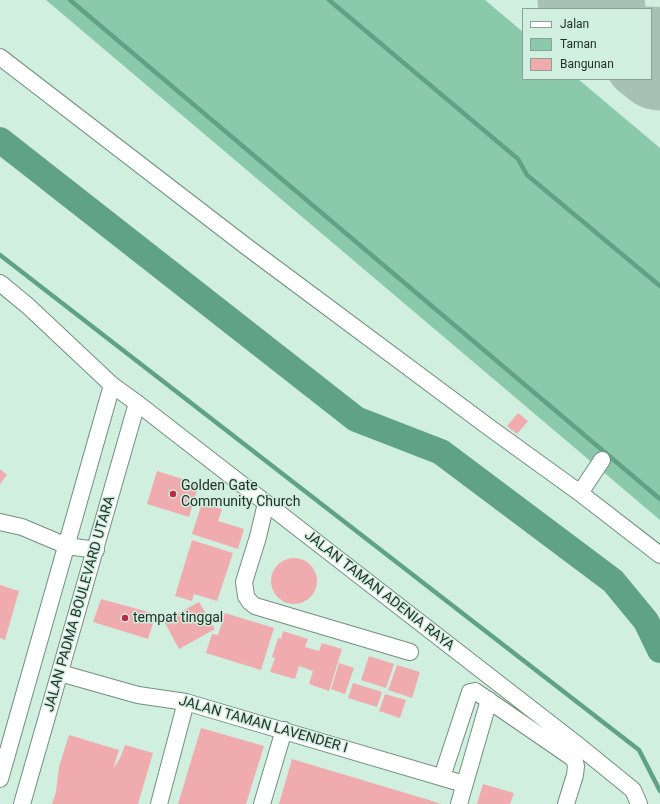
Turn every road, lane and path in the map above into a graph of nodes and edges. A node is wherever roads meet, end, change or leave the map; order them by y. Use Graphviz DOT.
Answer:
graph roads {
  1 [pos="0,57"];
  2 [pos="0,283"];
  3 [pos="112,385"];
  4 [pos="137,403"];
  5 [pos="602,460"];
  6 [pos="580,494"];
  7 [pos="266,503"];
  8 [pos="0,522"];
  9 [pos="67,546"];
  10 [pos="96,550"];
  11 [pos="660,554"];
  12 [pos="410,652"];
  13 [pos="60,673"];
  14 [pos="489,700"];
  15 [pos="186,702"];
  16 [pos="284,730"];
  17 [pos="442,777"];
  18 [pos="0,778"];
  19 [pos="464,784"];
  20 [pos="22,804"];
  21 [pos="159,804"];
  22 [pos="262,804"];
  23 [pos="458,804"];
  24 [pos="566,804"];
  25 [pos="639,804"];
  1 -- 6 [label="street"];
  2 -- 3 [label="street, JALAN TAMAN ADENIA RAYA"];
  3 -- 4 [label="street, JALAN TAMAN ADENIA RAYA"];
  3 -- 9 [label="street, JALAN PADMA BOULEVARD UTARA"];
  4 -- 7 [label="street, JALAN TAMAN ADENIA RAYA"];
  4 -- 10 [label="street, JALAN PADMA BOULEVARD UTARA"];
  5 -- 6 [label="street"];
  6 -- 11 [label="street"];
  7 -- 12 [label="street"];
  7 -- 25 [label="street, JALAN TAMAN ADENIA RAYA"];
  8 -- 9 [label="street"];
  9 -- 10 [label="street"];
  9 -- 18 [label="street, JALAN PADMA BOULEVARD UTARA"];
  10 -- 13 [label="street, JALAN PADMA BOULEVARD UTARA"];
  13 -- 15 [label="street, JALAN TAMAN LAVENDER I"];
  13 -- 20 [label="street, JALAN PADMA BOULEVARD UTARA"];
  14 -- 17 [label="street"];
  14 -- 19 [label="street"];
  14 -- 24 [label="street"];
  15 -- 16 [label="street, JALAN TAMAN LAVENDER I"];
  15 -- 21 [label="street"];
  16 -- 17 [label="street, JALAN TAMAN LAVENDER I"];
  16 -- 22 [label="street"];
  17 -- 19 [label="street, JALAN TAMAN LAVENDER I"];
  19 -- 23 [label="street"];
}
